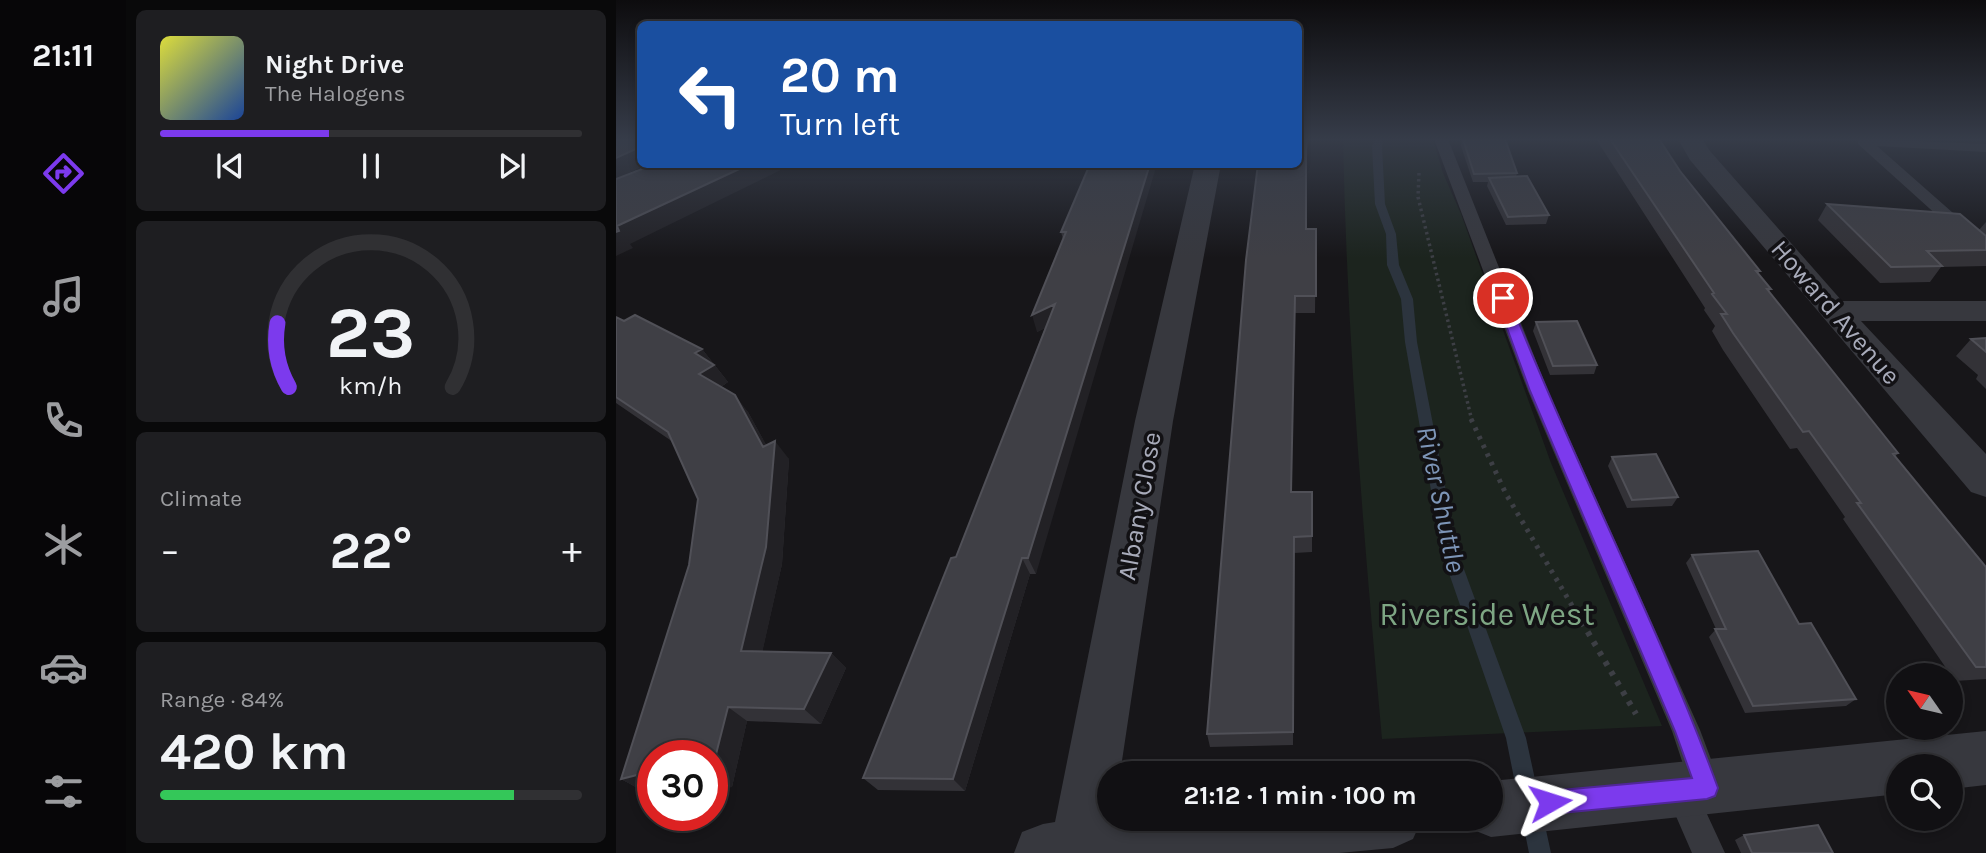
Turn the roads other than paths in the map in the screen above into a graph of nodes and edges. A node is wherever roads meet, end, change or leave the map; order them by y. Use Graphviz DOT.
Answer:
graph roads {
  1 [pos="1205,179"];
  2 [pos="1456,179"];
  3 [pos="1719,179"];
  4 [pos="1905,179"];
  5 [pos="1986,251"];
  6 [pos="1833,311"];
  7 [pos="1986,311"];
  8 [pos="1986,481"];
  9 [pos="1986,758"];
  10 [pos="1963,760"];
  11 [pos="1886,768"];
  12 [pos="1693,789"];
  13 [pos="1503,807"];
  14 [pos="1376,831"];
  15 [pos="1061,851"];
  16 [pos="1709,853"];
  1 -- 15 [label="street, Albany Close"];
  2 -- 12 [label="lane"];
  3 -- 6 [label="street, Howard Avenue"];
  4 -- 5 [label="lane"];
  6 -- 7 [label="street"];
  6 -- 8 [label="street, Howard Avenue"];
  9 -- 10 [label="street"];
  11 -- 12 [label="street"];
  12 -- 13 [label="street"];
  12 -- 16 [label="lane"];
  14 -- 15 [label="street"];
}
